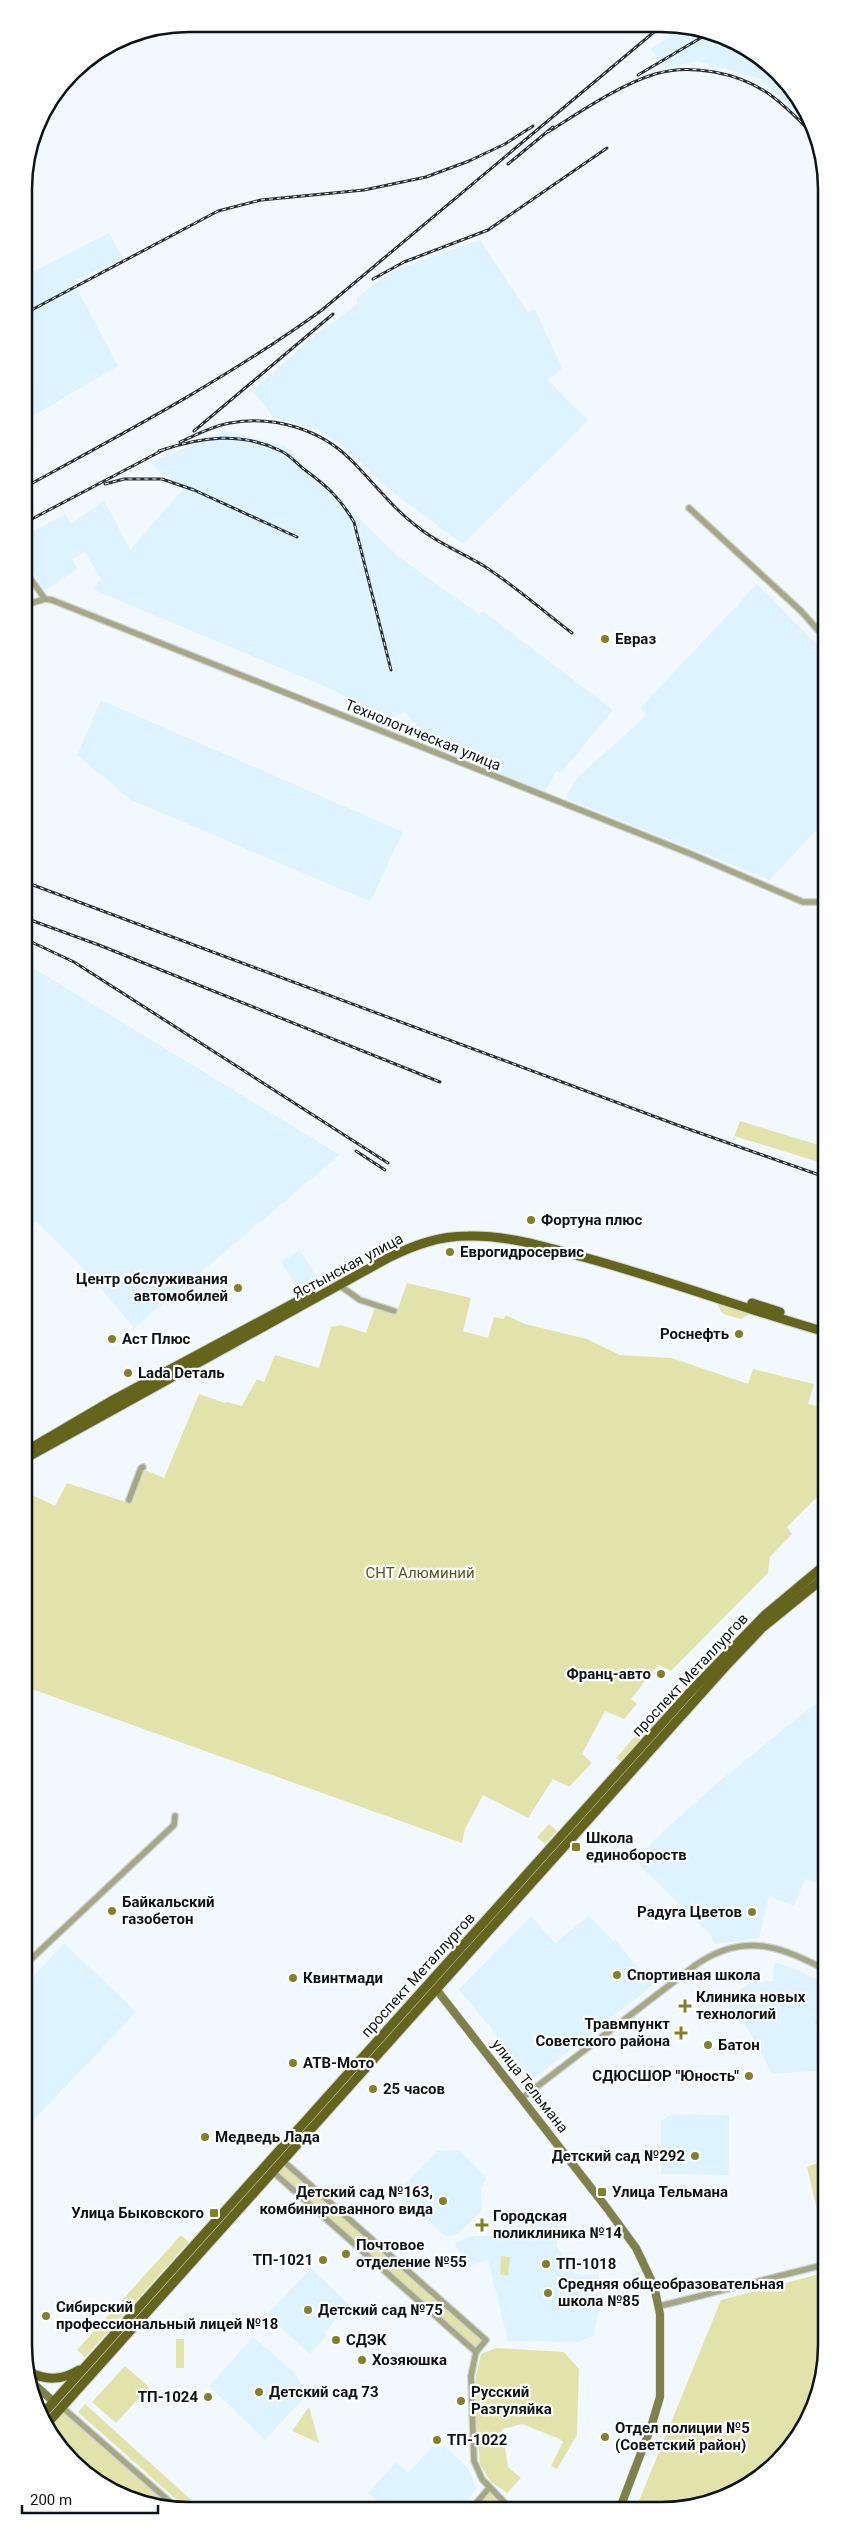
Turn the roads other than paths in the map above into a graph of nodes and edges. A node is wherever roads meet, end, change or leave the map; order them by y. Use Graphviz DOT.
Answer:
graph roads {
  1 [pos="689,508"];
  2 [pos="33,582"];
  3 [pos="45,599"];
  4 [pos="33,603"];
  5 [pos="818,630"];
  6 [pos="818,902"];
  7 [pos="339,1285"];
  8 [pos="394,1310"];
  9 [pos="818,1324"];
  10 [pos="818,1330"];
  11 [pos="32,1447"];
  12 [pos="32,1454"];
  13 [pos="144,1467"];
  14 [pos="129,1500"];
  15 [pos="818,1571"];
  16 [pos="818,1582"];
  17 [pos="175,1816"];
  18 [pos="32,1958"];
  19 [pos="818,1967"];
  20 [pos="433,1986"];
  21 [pos="522,2098"];
  22 [pos="279,2157"];
  23 [pos="269,2168"];
  24 [pos="818,2266"];
  25 [pos="660,2306"];
  26 [pos="476,2352"];
  27 [pos="89,2362"];
  28 [pos="36,2374"];
  29 [pos="39,2388"];
  30 [pos="58,2404"];
  31 [pos="47,2411"];
  32 [pos="50,2417"];
  33 [pos="489,2488"];
  34 [pos="168,2500"];
  35 [pos="477,2502"];
  36 [pos="504,2502"];
  37 [pos="622,2502"];
  1 -- 5 [label="street"];
  2 -- 3 [label="street"];
  3 -- 4 [label="street"];
  3 -- 6 [label="street, Технологическая улица"];
  7 -- 8 [label="street"];
  7 -- 10 [label="main road, Ястынская улица"];
  7 -- 12 [label="main road, Ястынская улица"];
  9 -- 11 [label="main road, Ястынская улица"];
  13 -- 14 [label="street"];
  15 -- 20 [label="main road, проспект Металлургов"];
  16 -- 20 [label="main road, проспект Металлургов"];
  17 -- 18 [label="street"];
  19 -- 21 [label="street"];
  20 -- 21 [label="main road, улица Тельмана"];
  20 -- 22 [label="main road, проспект Металлургов"];
  21 -- 25 [label="main road, улица Тельмана"];
  22 -- 23 [label="main road, проспект Металлургов"];
  22 -- 26 [label="street"];
  23 -- 26 [label="street"];
  23 -- 27 [label="main road, проспект Металлургов"];
  23 -- 30 [label="main road, проспект Металлургов"];
  24 -- 25 [label="street"];
  25 -- 37 [label="main road, улица Тельмана"];
  26 -- 33 [label="street"];
  27 -- 28 [label="main road"];
  27 -- 30 [label="main road, проспект Металлургов"];
  29 -- 30 [label="main road"];
  30 -- 31 [label="main road, проспект Металлургов"];
  30 -- 32 [label="main road, проспект Металлургов"];
  30 -- 34 [label="street"];
  33 -- 35 [label="street"];
  33 -- 36 [label="street"];
}
